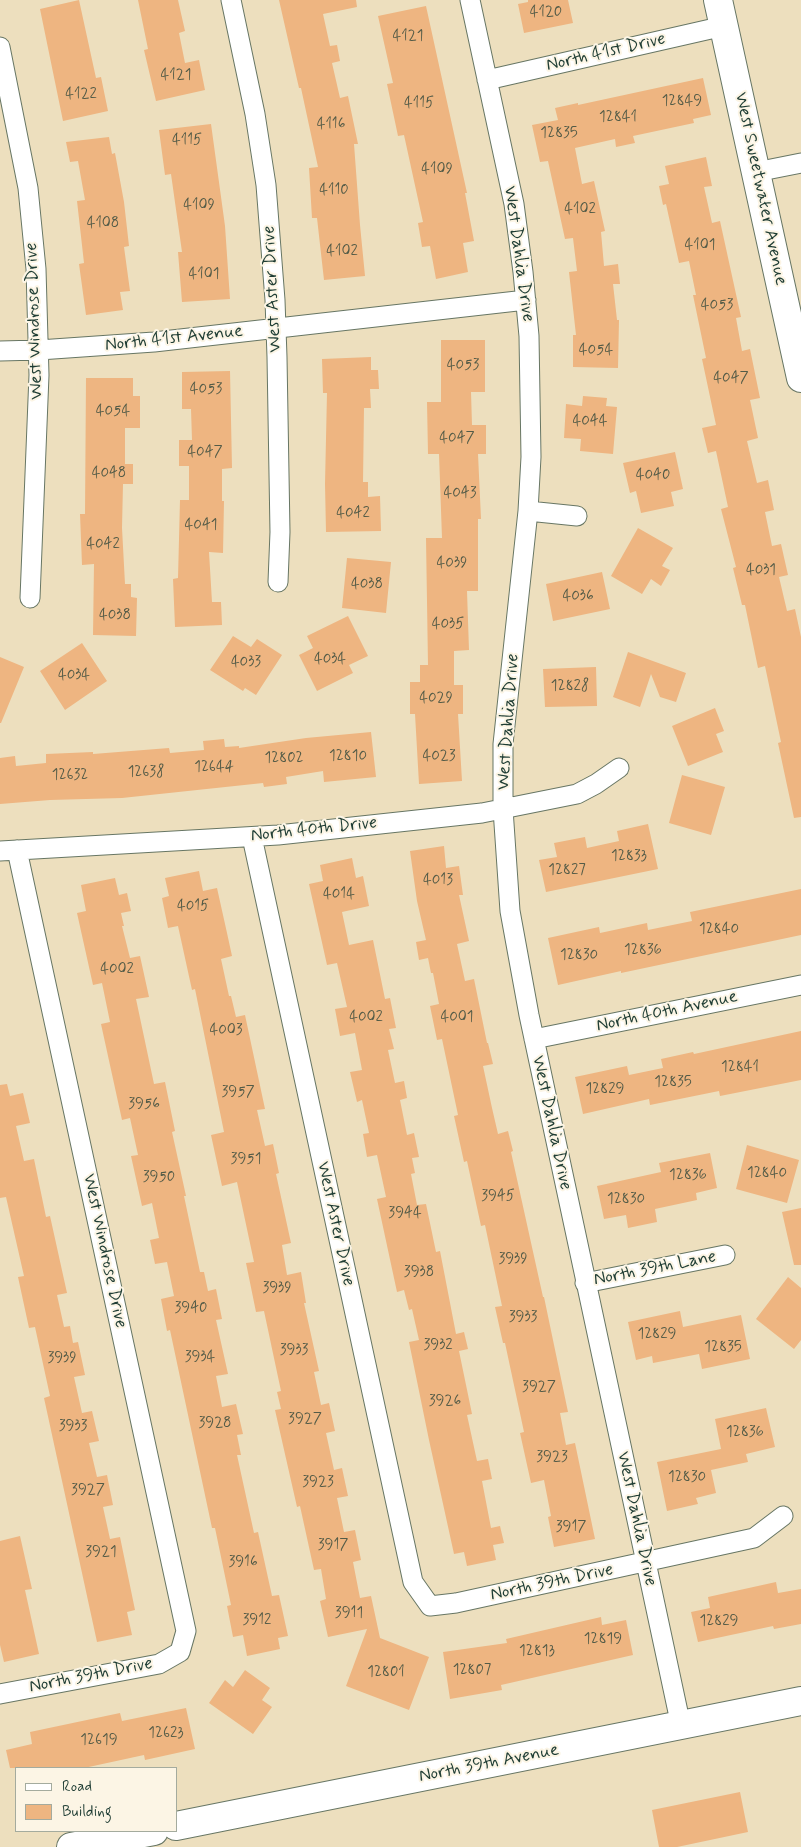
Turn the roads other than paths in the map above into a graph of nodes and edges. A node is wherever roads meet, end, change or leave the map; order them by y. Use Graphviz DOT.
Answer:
graph roads {
  1 [pos="231,0"];
  2 [pos="470,0"];
  3 [pos="718,0"];
  4 [pos="724,26"];
  5 [pos="0,47"];
  6 [pos="487,80"];
  7 [pos="801,163"];
  8 [pos="756,172"];
  9 [pos="526,300"];
  10 [pos="275,328"];
  11 [pos="39,350"];
  12 [pos="0,351"];
  13 [pos="801,378"];
  14 [pos="528,511"];
  15 [pos="577,516"];
  16 [pos="278,582"];
  17 [pos="30,598"];
  18 [pos="619,768"];
  19 [pos="503,809"];
  20 [pos="252,837"];
  21 [pos="8,850"];
  22 [pos="801,985"];
  23 [pos="534,1040"];
  24 [pos="726,1255"];
  25 [pos="585,1283"];
  26 [pos="784,1516"];
  27 [pos="646,1562"];
  28 [pos="430,1606"];
  29 [pos="180,1652"];
  30 [pos="0,1694"];
  31 [pos="801,1701"];
  32 [pos="681,1726"];
  33 [pos="178,1826"];
  34 [pos="149,1832"];
  35 [pos="71,1847"];
  1 -- 10 [label="street, West Aster Drive"];
  2 -- 6 [label="street, West Dahlia Drive"];
  3 -- 4 [label="street, West Sweetwater Avenue"];
  4 -- 6 [label="street, North 41st Drive"];
  4 -- 8 [label="street, West Sweetwater Avenue"];
  5 -- 11 [label="street, West Windrose Drive"];
  6 -- 9 [label="street, West Dahlia Drive"];
  7 -- 8 [label="street"];
  8 -- 13 [label="street, West Sweetwater Avenue"];
  9 -- 10 [label="street, North 41st Avenue"];
  9 -- 14 [label="street, West Dahlia Drive"];
  10 -- 11 [label="street, North 41st Avenue"];
  10 -- 16 [label="street, West Aster Drive"];
  11 -- 12 [label="street, North 41st Avenue"];
  11 -- 17 [label="street, West Windrose Drive"];
  14 -- 15 [label="street"];
  14 -- 19 [label="street, West Dahlia Drive"];
  18 -- 19 [label="street, North 40th Drive"];
  19 -- 20 [label="street, North 40th Drive"];
  19 -- 23 [label="street, West Dahlia Drive"];
  20 -- 21 [label="street, North 40th Drive"];
  20 -- 28 [label="street, West Aster Drive"];
  21 -- 29 [label="street, West Windrose Drive"];
  22 -- 23 [label="street, North 40th Avenue"];
  23 -- 25 [label="street, West Dahlia Drive"];
  24 -- 25 [label="street, North 39th Lane"];
  25 -- 27 [label="street, West Dahlia Drive"];
  26 -- 27 [label="street, North 39th Drive"];
  27 -- 28 [label="street, North 39th Drive"];
  27 -- 32 [label="street, West Dahlia Drive"];
  29 -- 30 [label="street, North 39th Drive"];
  31 -- 32 [label="street, North 39th Avenue"];
  32 -- 33 [label="street, North 39th Avenue"];
  34 -- 35 [label="street"];
}
